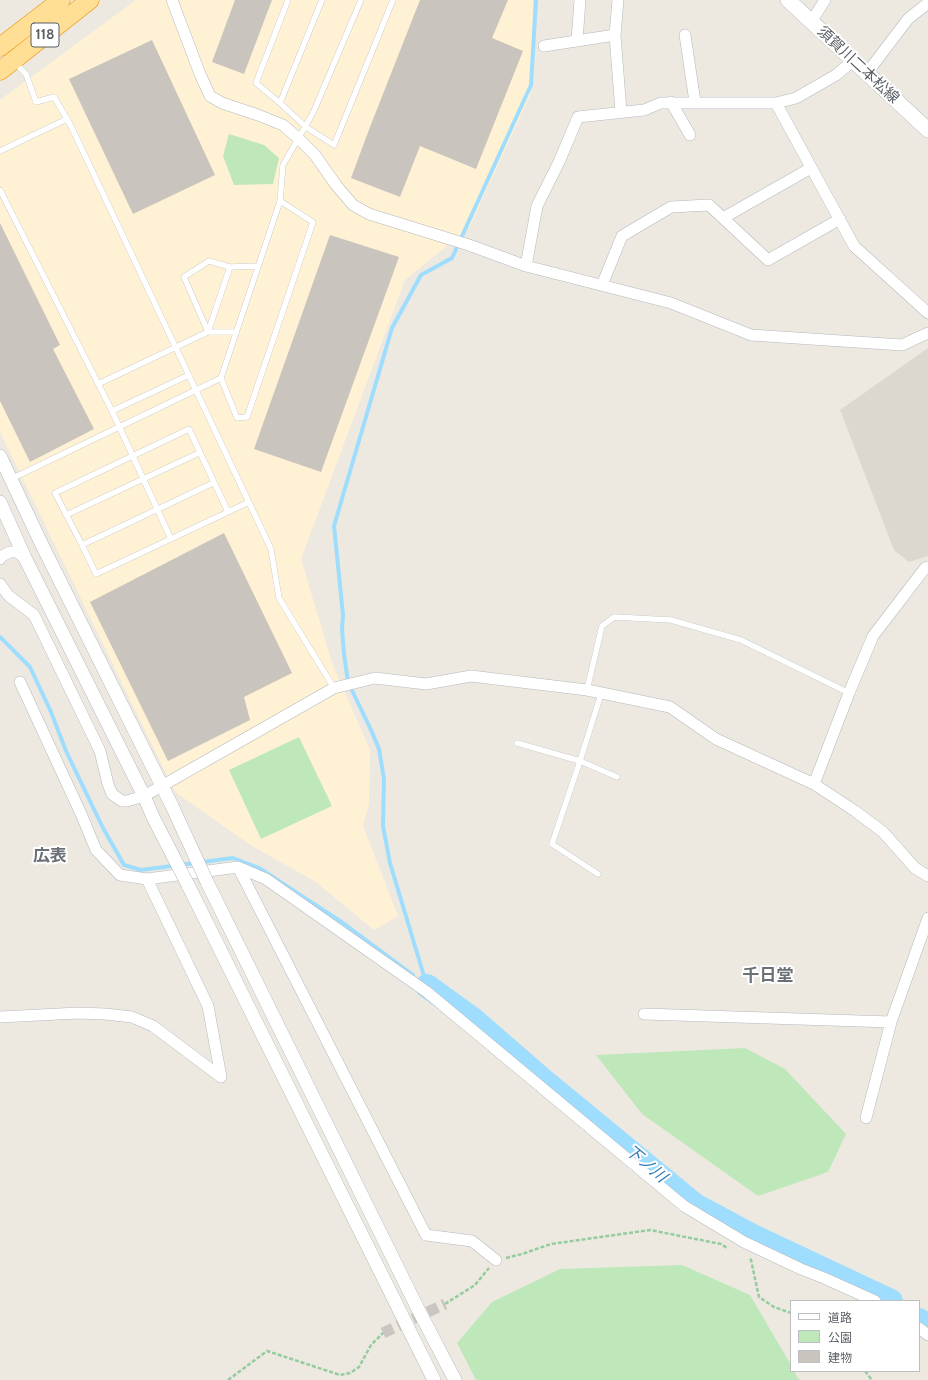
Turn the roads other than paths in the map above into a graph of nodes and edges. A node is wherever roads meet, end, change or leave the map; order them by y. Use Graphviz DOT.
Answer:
graph roads {
  1 [pos="61,0"];
  2 [pos="90,0"];
  3 [pos="172,0"];
  4 [pos="288,0"];
  5 [pos="322,0"];
  6 [pos="361,0"];
  7 [pos="393,0"];
  8 [pos="580,0"];
  9 [pos="618,0"];
  10 [pos="788,0"];
  11 [pos="825,0"];
  12 [pos="928,3"];
  13 [pos="811,22"];
  14 [pos="615,35"];
  15 [pos="684,35"];
  16 [pos="577,41"];
  17 [pos="544,46"];
  18 [pos="0,47"];
  19 [pos="854,60"];
  20 [pos="6,66"];
  21 [pos="867,73"];
  22 [pos="671,102"];
  23 [pos="695,102"];
  24 [pos="280,103"];
  25 [pos="776,103"];
  26 [pos="621,112"];
  27 [pos="67,119"];
  28 [pos="306,127"];
  29 [pos="928,130"];
  30 [pos="690,135"];
  31 [pos="298,138"];
  32 [pos="0,151"];
  33 [pos="811,168"];
  34 [pos="0,190"];
  35 [pos="280,201"];
  36 [pos="723,218"];
  37 [pos="840,219"];
  38 [pos="258,266"];
  39 [pos="526,266"];
  40 [pos="230,267"];
  41 [pos="602,285"];
  42 [pos="928,313"];
  43 [pos="208,332"];
  44 [pos="236,332"];
  45 [pos="928,333"];
  46 [pos="176,348"];
  47 [pos="189,376"];
  48 [pos="221,378"];
  49 [pos="98,384"];
  50 [pos="196,390"];
  51 [pos="112,411"];
  52 [pos="119,427"];
  53 [pos="199,453"];
  54 [pos="132,455"];
  55 [pos="0,456"];
  56 [pos="11,479"];
  57 [pos="143,479"];
  58 [pos="213,483"];
  59 [pos="0,502"];
  60 [pos="249,502"];
  61 [pos="157,509"];
  62 [pos="228,512"];
  63 [pos="66,515"];
  64 [pos="171,539"];
  65 [pos="82,545"];
  66 [pos="25,558"];
  67 [pos="0,559"];
  68 [pos="928,567"];
  69 [pos="0,584"];
  70 [pos="20,682"];
  71 [pos="334,688"];
  72 [pos="587,690"];
  73 [pos="849,693"];
  74 [pos="601,694"];
  75 [pos="517,743"];
  76 [pos="580,761"];
  77 [pos="617,777"];
  78 [pos="814,784"];
  79 [pos="162,786"];
  80 [pos="144,796"];
  81 [pos="238,866"];
  82 [pos="598,874"];
  83 [pos="928,876"];
  84 [pos="147,879"];
  85 [pos="928,918"];
  86 [pos="644,1014"];
  87 [pos="0,1017"];
  88 [pos="891,1022"];
  89 [pos="866,1118"];
  90 [pos="496,1260"];
  91 [pos="873,1300"];
  92 [pos="920,1329"];
  93 [pos="928,1335"];
  94 [pos="434,1380"];
  95 [pos="456,1380"];
  1 -- 18 [label="highway, 118"];
  2 -- 20 [label="highway, 118"];
  3 -- 31 [label="street"];
  4 -- 24 [label="lane"];
  5 -- 24 [label="lane"];
  6 -- 28 [label="lane"];
  7 -- 28 [label="lane"];
  8 -- 16 [label="street"];
  9 -- 14 [label="street"];
  10 -- 13 [label="main road, 須賀川二本松線"];
  11 -- 13 [label="street"];
  12 -- 21 [label="street"];
  13 -- 19 [label="main road, 須賀川二本松線"];
  14 -- 16 [label="street"];
  14 -- 26 [label="street"];
  15 -- 23 [label="street"];
  16 -- 17 [label="street"];
  19 -- 21 [label="main road, 須賀川二本松線"];
  19 -- 25 [label="street"];
  20 -- 27 [label="lane"];
  21 -- 29 [label="main road, 須賀川二本松線"];
  22 -- 23 [label="street"];
  22 -- 26 [label="street"];
  22 -- 30 [label="street"];
  23 -- 25 [label="street"];
  24 -- 28 [label="lane"];
  25 -- 33 [label="street"];
  26 -- 39 [label="street"];
  27 -- 32 [label="lane"];
  27 -- 46 [label="lane"];
  28 -- 31 [label="lane"];
  31 -- 35 [label="lane"];
  31 -- 39 [label="street"];
  33 -- 36 [label="street"];
  33 -- 37 [label="street"];
  34 -- 49 [label="lane"];
  35 -- 38 [label="lane"];
  35 -- 48 [label="lane"];
  36 -- 37 [label="street"];
  36 -- 41 [label="street"];
  37 -- 42 [label="street"];
  38 -- 40 [label="lane"];
  38 -- 44 [label="lane"];
  39 -- 41 [label="street"];
  40 -- 43 [label="lane"];
  40 -- 43 [label="lane"];
  41 -- 45 [label="street"];
  43 -- 44 [label="lane"];
  43 -- 46 [label="lane"];
  44 -- 48 [label="lane"];
  46 -- 47 [label="lane"];
  46 -- 49 [label="lane"];
  47 -- 50 [label="lane"];
  47 -- 51 [label="lane"];
  48 -- 50 [label="lane"];
  49 -- 51 [label="lane"];
  50 -- 52 [label="lane"];
  50 -- 60 [label="lane"];
  51 -- 52 [label="lane"];
  52 -- 54 [label="lane"];
  52 -- 56 [label="lane"];
  53 -- 54 [label="lane"];
  53 -- 57 [label="lane"];
  53 -- 58 [label="lane"];
  54 -- 57 [label="lane"];
  54 -- 63 [label="lane"];
  55 -- 56 [label="street"];
  56 -- 79 [label="street"];
  57 -- 61 [label="lane"];
  57 -- 63 [label="lane"];
  58 -- 61 [label="lane"];
  58 -- 62 [label="lane"];
  59 -- 66 [label="street"];
  60 -- 62 [label="lane"];
  60 -- 71 [label="lane"];
  61 -- 64 [label="lane"];
  61 -- 65 [label="lane"];
  62 -- 64 [label="lane"];
  63 -- 65 [label="lane"];
  64 -- 65 [label="lane"];
  66 -- 67 [label="street"];
  66 -- 80 [label="street"];
  68 -- 73 [label="street"];
  69 -- 80 [label="street"];
  70 -- 84 [label="street"];
  71 -- 72 [label="street"];
  71 -- 79 [label="street"];
  72 -- 73 [label="lane"];
  72 -- 74 [label="street"];
  73 -- 78 [label="street"];
  74 -- 76 [label="lane"];
  74 -- 78 [label="street"];
  75 -- 76 [label="lane"];
  76 -- 77 [label="lane"];
  76 -- 82 [label="lane"];
  78 -- 83 [label="street"];
  79 -- 80 [label="street"];
  79 -- 95 [label="street, bridge"];
  80 -- 94 [label="street, bridge"];
  81 -- 84 [label="street"];
  81 -- 90 [label="street"];
  81 -- 91 [label="street"];
  84 -- 87 [label="street"];
  85 -- 88 [label="street"];
  86 -- 88 [label="street"];
  88 -- 89 [label="street"];
  92 -- 93 [label="street"];
}
